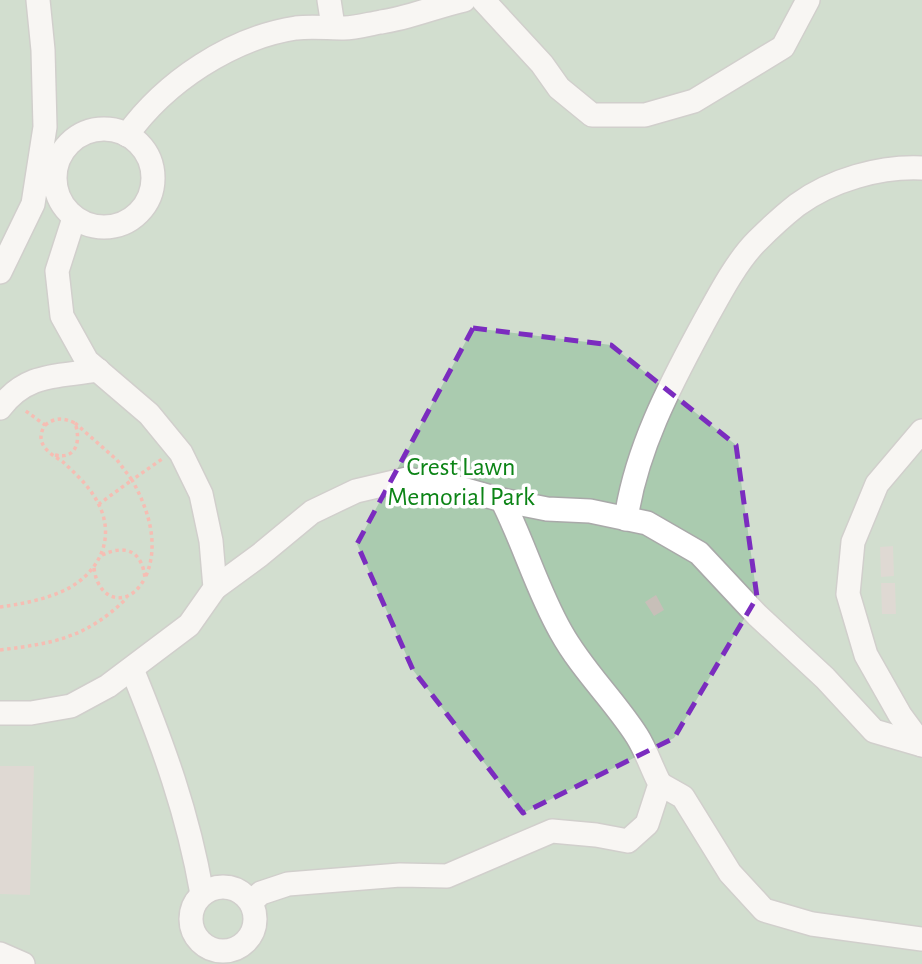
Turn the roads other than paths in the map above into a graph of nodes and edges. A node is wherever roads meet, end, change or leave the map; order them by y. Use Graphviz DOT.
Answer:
graph roads {
  1 [pos="38,0"];
  2 [pos="329,0"];
  3 [pos="464,0"];
  4 [pos="483,0"];
  5 [pos="808,0"];
  6 [pos="333,26"];
  7 [pos="127,135"];
  8 [pos="922,168"];
  9 [pos="74,218"];
  10 [pos="0,272"];
  11 [pos="98,370"];
  12 [pos="0,408"];
  13 [pos="922,431"];
  14 [pos="502,500"];
  15 [pos="626,519"];
  16 [pos="215,589"];
  17 [pos="132,669"];
  18 [pos="0,713"];
  19 [pos="922,745"];
  20 [pos="660,785"];
  21 [pos="202,894"];
  22 [pos="251,902"];
  23 [pos="922,939"];
  24 [pos="0,954"];
  25 [pos="246,955"];
  26 [pos="213,957"];
  27 [pos="23,964"];
  1 -- 10 [label="lane"];
  2 -- 6 [label="lane"];
  3 -- 6 [label="lane"];
  4 -- 5 [label="lane"];
  6 -- 7 [label="lane"];
  7 -- 9 [label="lane"];
  7 -- 9 [label="lane"];
  8 -- 15 [label="lane"];
  9 -- 11 [label="lane"];
  11 -- 12 [label="lane"];
  11 -- 16 [label="lane"];
  13 -- 19 [label="lane"];
  14 -- 15 [label="lane"];
  14 -- 16 [label="lane"];
  14 -- 20 [label="lane"];
  15 -- 19 [label="lane"];
  16 -- 17 [label="lane"];
  17 -- 18 [label="lane"];
  17 -- 21 [label="lane"];
  20 -- 22 [label="lane"];
  20 -- 23 [label="lane"];
  21 -- 22 [label="lane"];
  21 -- 26 [label="lane"];
  22 -- 25 [label="lane"];
  24 -- 27 [label="lane"];
  25 -- 26 [label="lane"];
}
